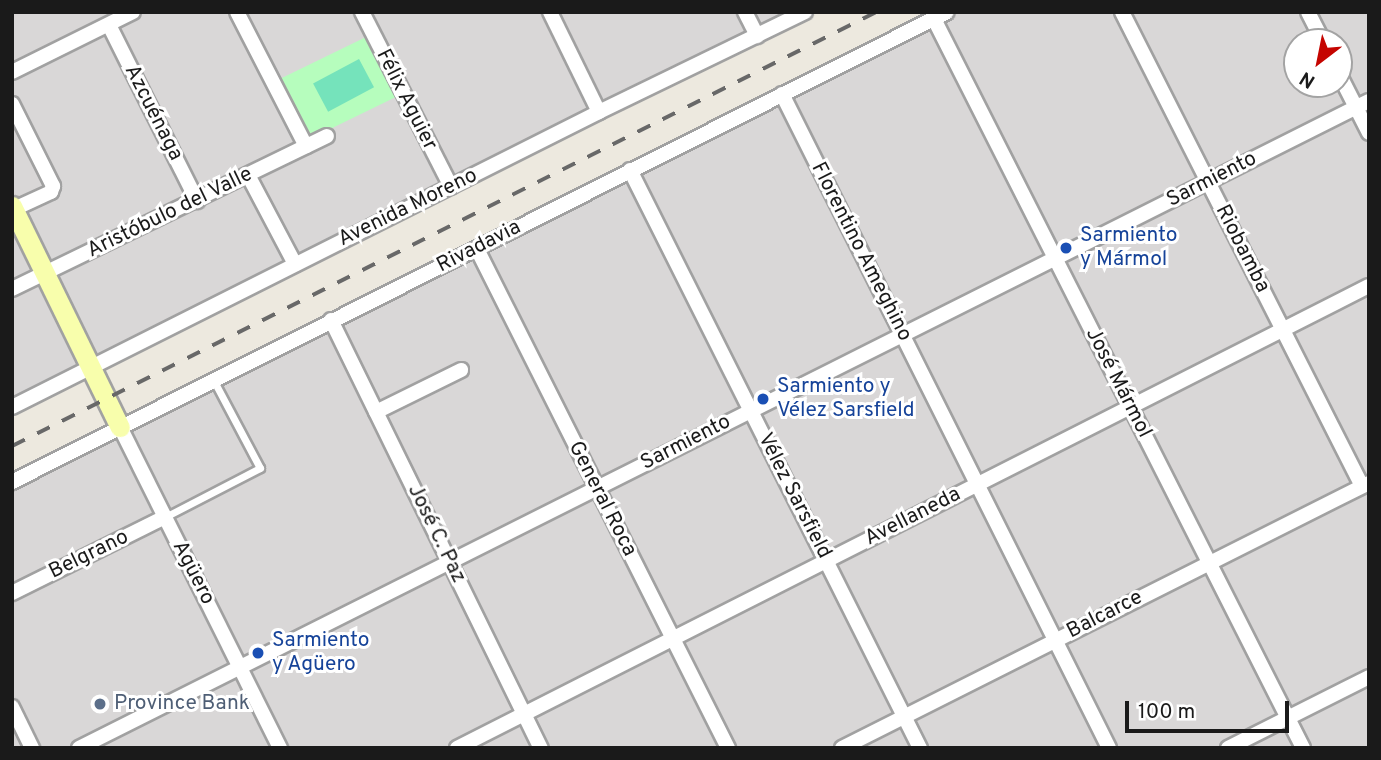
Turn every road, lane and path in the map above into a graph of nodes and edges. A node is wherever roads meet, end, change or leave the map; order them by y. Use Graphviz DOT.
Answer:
graph roads {
  1 [pos="133,12"];
  2 [pos="237,12"];
  3 [pos="362,12"];
  4 [pos="550,12"];
  5 [pos="745,12"];
  6 [pos="805,12"];
  7 [pos="1122,12"];
  8 [pos="1308,12"];
  9 [pos="940,15"];
  10 [pos="109,25"];
  11 [pos="1316,28"];
  12 [pos="757,36"];
  13 [pos="12,72"];
  14 [pos="782,94"];
  15 [pos="12,104"];
  16 [pos="1362,104"];
  17 [pos="599,112"];
  18 [pos="1369,132"];
  19 [pos="327,136"];
  20 [pos="306,146"];
  21 [pos="630,170"];
  22 [pos="248,175"];
  23 [pos="1208,182"];
  24 [pos="451,187"];
  25 [pos="197,201"];
  26 [pos="13,207"];
  27 [pos="477,249"];
  28 [pos="1055,258"];
  29 [pos="295,264"];
  30 [pos="44,273"];
  31 [pos="1369,286"];
  32 [pos="12,289"];
  33 [pos="331,320"];
  34 [pos="1283,330"];
  35 [pos="902,335"];
  36 [pos="92,367"];
  37 [pos="461,370"];
  38 [pos="214,380"];
  39 [pos="12,407"];
  40 [pos="1130,407"];
  41 [pos="751,411"];
  42 [pos="376,412"];
  43 [pos="120,427"];
  44 [pos="12,482"];
  45 [pos="977,485"];
  46 [pos="1366,485"];
  47 [pos="597,488"];
  48 [pos="165,517"];
  49 [pos="826,561"];
  50 [pos="450,562"];
  51 [pos="1209,563"];
  52 [pos="12,593"];
  53 [pos="673,639"];
  54 [pos="1055,641"];
  55 [pos="240,667"];
  56 [pos="1369,677"];
  57 [pos="12,707"];
  58 [pos="524,713"];
  59 [pos="904,717"];
  60 [pos="1288,718"];
  61 [pos="32,748"];
  62 [pos="79,748"];
  63 [pos="280,748"];
  64 [pos="457,748"];
  65 [pos="541,748"];
  66 [pos="727,748"];
  67 [pos="842,748"];
  68 [pos="920,748"];
  69 [pos="1109,748"];
  70 [pos="1228,748"];
  71 [pos="1303,748"];
  1 -- 10 [label="street"];
  2 -- 20 [label="street"];
  3 -- 24 [label="street, Félix Aguier"];
  4 -- 17 [label="street"];
  5 -- 12 [label="street"];
  6 -- 12 [label="street, Avenida Moreno"];
  7 -- 23 [label="street, Riobamba"];
  8 -- 11 [label="street"];
  9 -- 14 [label="street, Rivadavia"];
  9 -- 28 [label="street, José Mármol"];
  10 -- 13 [label="street"];
  10 -- 25 [label="street, Azcuénaga"];
  12 -- 17 [label="street, Avenida Moreno"];
  14 -- 21 [label="street, Rivadavia"];
  14 -- 35 [label="street, Florentino Ameghino"];
  15 -- 26 [label="street"];
  16 -- 18 [label="street"];
  16 -- 23 [label="street, Sarmiento"];
  17 -- 24 [label="street, Avenida Moreno"];
  19 -- 20 [label="street, Aristóbulo del Valle"];
  20 -- 22 [label="street, Aristóbulo del Valle"];
  21 -- 27 [label="street, Rivadavia"];
  21 -- 41 [label="street, Vélez Sarsfield"];
  22 -- 25 [label="street, Aristóbulo del Valle"];
  22 -- 29 [label="street"];
  23 -- 28 [label="street, Sarmiento"];
  23 -- 34 [label="street, Riobamba"];
  24 -- 29 [label="street, Avenida Moreno"];
  25 -- 30 [label="street, Aristóbulo del Valle"];
  26 -- 30 [label="street, Agüero"];
  27 -- 33 [label="street, Rivadavia"];
  27 -- 47 [label="street, General Roca"];
  28 -- 35 [label="street, Sarmiento"];
  28 -- 40 [label="street, José Mármol"];
  29 -- 36 [label="street, Avenida Moreno"];
  30 -- 32 [label="street, Aristóbulo del Valle"];
  30 -- 36 [label="street, Agüero"];
  31 -- 34 [label="street, Avellaneda"];
  33 -- 38 [label="street, Rivadavia"];
  33 -- 42 [label="street, José C. Paz"];
  34 -- 40 [label="street, Avellaneda"];
  34 -- 46 [label="street, Riobamba"];
  35 -- 41 [label="street, Sarmiento"];
  35 -- 45 [label="street, Florentino Ameghino"];
  36 -- 39 [label="street, Avenida Moreno"];
  36 -- 43 [label="street, Agüero"];
  37 -- 42 [label="street"];
  38 -- 43 [label="street, Rivadavia"];
  38 -- 48 [label="lane"];
  40 -- 45 [label="street, Avellaneda"];
  40 -- 51 [label="street, José Mármol"];
  41 -- 47 [label="street, Sarmiento"];
  41 -- 49 [label="street, Vélez Sarsfield"];
  42 -- 50 [label="street, José C. Paz"];
  43 -- 44 [label="street, Rivadavia"];
  43 -- 48 [label="street, Agüero"];
  45 -- 49 [label="street, Avellaneda"];
  45 -- 54 [label="street, Florentino Ameghino"];
  46 -- 51 [label="street, Balcarce"];
  47 -- 50 [label="street, Sarmiento"];
  47 -- 53 [label="street, General Roca"];
  48 -- 52 [label="street, Belgrano"];
  48 -- 55 [label="street, Agüero"];
  49 -- 53 [label="street, Avellaneda"];
  49 -- 59 [label="street, Vélez Sarsfield"];
  50 -- 55 [label="street, Sarmiento"];
  50 -- 58 [label="street, José C. Paz"];
  51 -- 54 [label="street, Balcarce"];
  51 -- 60 [label="street, José Mármol"];
  53 -- 58 [label="street, Avellaneda"];
  53 -- 66 [label="street, General Roca"];
  54 -- 59 [label="street, Balcarce"];
  54 -- 69 [label="street, Florentino Ameghino"];
  55 -- 62 [label="street, Sarmiento"];
  55 -- 63 [label="street, Agüero"];
  56 -- 60 [label="street"];
  57 -- 61 [label="street"];
  58 -- 64 [label="street, Avellaneda"];
  58 -- 65 [label="street, José C. Paz"];
  59 -- 67 [label="street, Balcarce"];
  59 -- 68 [label="street, Vélez Sarsfield"];
  60 -- 70 [label="street"];
  60 -- 71 [label="street, José Mármol"];
}
